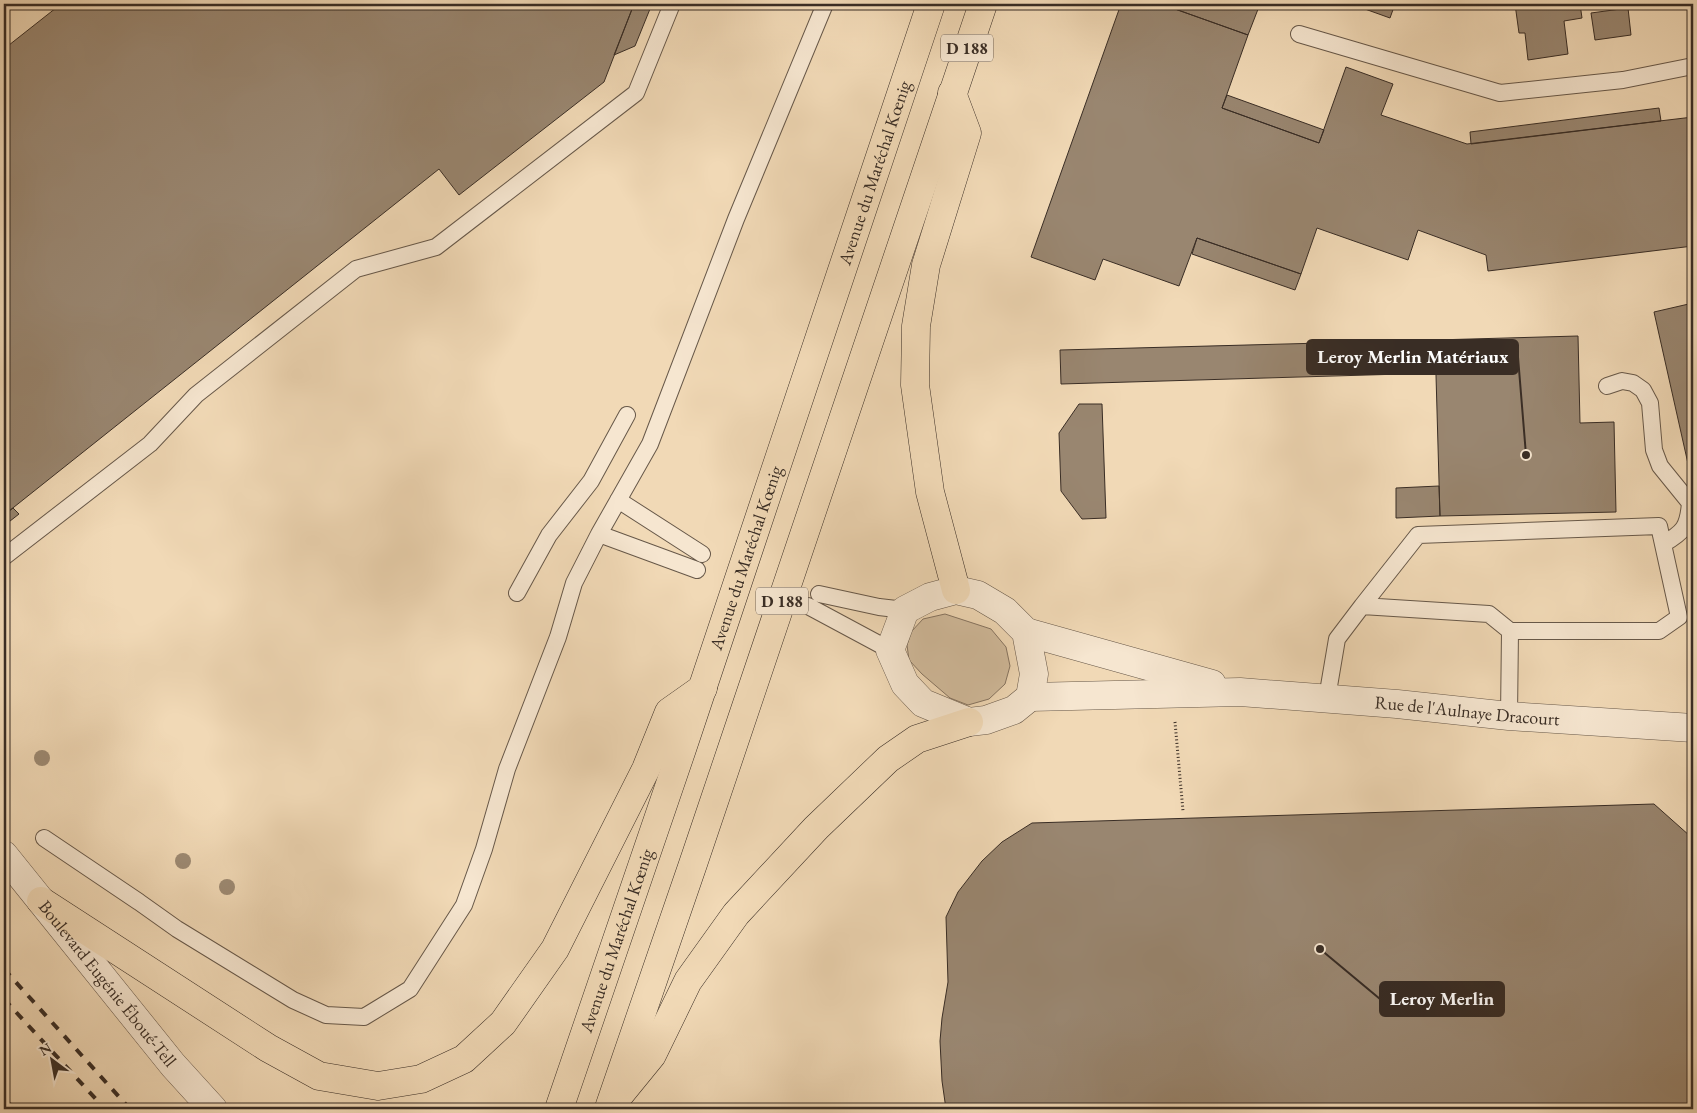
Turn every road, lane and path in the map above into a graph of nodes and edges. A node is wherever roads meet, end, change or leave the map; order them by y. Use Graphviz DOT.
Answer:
graph roads {
  1 [pos="672,4"];
  2 [pos="824,4"];
  3 [pos="931,4"];
  4 [pos="982,4"];
  5 [pos="1299,34"];
  6 [pos="1693,66"];
  7 [pos="952,93"];
  8 [pos="1607,386"];
  9 [pos="627,415"];
  10 [pos="618,500"];
  11 [pos="599,534"];
  12 [pos="1663,544"];
  13 [pos="702,554"];
  14 [pos="4,557"];
  15 [pos="697,570"];
  16 [pos="956,590"];
  17 [pos="517,593"];
  18 [pos="819,594"];
  19 [pos="808,606"];
  20 [pos="1362,606"];
  21 [pos="905,610"];
  22 [pos="1510,631"];
  23 [pos="1026,632"];
  24 [pos="890,650"];
  25 [pos="702,688"];
  26 [pos="1240,692"];
  27 [pos="1030,696"];
  28 [pos="1327,698"];
  29 [pos="1175,715"];
  30 [pos="1509,716"];
  31 [pos="969,722"];
  32 [pos="1693,728"];
  33 [pos="1183,812"];
  34 [pos="44,838"];
  35 [pos="4,855"];
  36 [pos="41,901"];
  37 [pos="213,1109"];
  38 [pos="559,1109"];
  39 [pos="608,1109"];
  1 -- 14 [label="lane"];
  2 -- 10 [label="lane"];
  3 -- 25 [label="main road, Avenue du Maréchal Kœnig / D 188"];
  4 -- 7 [label="main road, D 188"];
  5 -- 6 [label="lane"];
  7 -- 16 [label="main road"];
  7 -- 39 [label="main road, D 188"];
  8 -- 12 [label="lane"];
  9 -- 17 [label="lane"];
  10 -- 11 [label="lane"];
  10 -- 13 [label="lane"];
  11 -- 15 [label="lane"];
  11 -- 34 [label="lane"];
  12 -- 20 [label="lane"];
  12 -- 22 [label="lane"];
  16 -- 21 [label="street"];
  16 -- 23 [label="street"];
  18 -- 21 [label="lane"];
  19 -- 24 [label="lane"];
  20 -- 22 [label="lane"];
  20 -- 28 [label="lane"];
  21 -- 24 [label="street"];
  22 -- 30 [label="lane"];
  23 -- 26 [label="street, Rue de l'Aulnaye Dracourt"];
  23 -- 27 [label="street"];
  24 -- 31 [label="street"];
  25 -- 36 [label="main road"];
  25 -- 38 [label="main road, Avenue du Maréchal Kœnig / D 188"];
  26 -- 27 [label="street, Rue de l'Aulnaye Dracourt"];
  26 -- 28 [label="street, Rue de l'Aulnaye Dracourt"];
  27 -- 31 [label="street"];
  28 -- 30 [label="street, Rue de l'Aulnaye Dracourt"];
  29 -- 33 [label="path"];
  30 -- 32 [label="street, Rue de l'Aulnaye Dracourt"];
  31 -- 39 [label="main road"];
  35 -- 36 [label="street, Boulevard Eugénie Éboué-Tell"];
  36 -- 37 [label="street, Boulevard Eugénie Éboué-Tell"];
}
